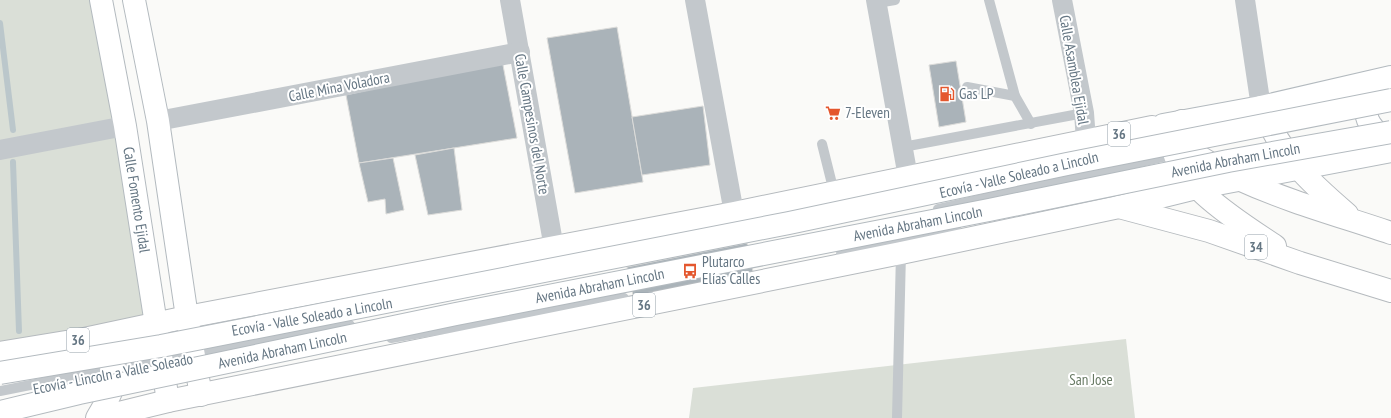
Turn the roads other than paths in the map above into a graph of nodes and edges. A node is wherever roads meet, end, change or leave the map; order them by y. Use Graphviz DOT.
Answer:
graph roads {
  1 [pos="102,0"];
  2 [pos="134,0"];
  3 [pos="510,0"];
  4 [pos="695,0"];
  5 [pos="989,0"];
  6 [pos="1062,0"];
  7 [pos="1245,0"];
  8 [pos="883,1"];
  9 [pos="520,52"];
  10 [pos="1386,78"];
  11 [pos="967,87"];
  12 [pos="1014,96"];
  13 [pos="1391,100"];
  14 [pos="1261,107"];
  15 [pos="1391,109"];
  16 [pos="1084,113"];
  17 [pos="158,121"];
  18 [pos="1031,124"];
  19 [pos="125,126"];
  20 [pos="1383,129"];
  21 [pos="1086,140"];
  22 [pos="1278,142"];
  23 [pos="822,144"];
  24 [pos="1193,146"];
  25 [pos="903,147"];
  26 [pos="0,150"];
  27 [pos="1391,151"];
  28 [pos="1297,169"];
  29 [pos="908,177"];
  30 [pos="1190,180"];
  31 [pos="1241,180"];
  32 [pos="834,192"];
  33 [pos="1119,207"];
  34 [pos="734,213"];
  35 [pos="1355,221"];
  36 [pos="1391,233"];
  37 [pos="554,248"];
  38 [pos="749,253"];
  39 [pos="901,253"];
  40 [pos="1300,263"];
  41 [pos="753,275"];
  42 [pos="630,277"];
  43 [pos="1391,291"];
  44 [pos="633,296"];
  45 [pos="187,317"];
  46 [pos="155,324"];
  47 [pos="84,339"];
  48 [pos="0,354"];
  49 [pos="195,362"];
  50 [pos="162,368"];
  51 [pos="0,374"];
  52 [pos="112,380"];
  53 [pos="0,391"];
  54 [pos="201,395"];
  55 [pos="168,401"];
  56 [pos="0,412"];
  57 [pos="140,413"];
  58 [pos="98,418"];
  59 [pos="897,418"];
  1 -- 19 [label="main road, Calle Fomento Ejidal"];
  2 -- 17 [label="main road"];
  3 -- 9 [label="street, Calle Campesinos del Norte"];
  4 -- 34 [label="street"];
  5 -- 12 [label="lane"];
  6 -- 16 [label="street, Calle Asamblea Ejidal"];
  7 -- 14 [label="street"];
  8 -- 25 [label="street"];
  9 -- 17 [label="street, Calle Mina Voladora"];
  9 -- 37 [label="street, Calle Campesinos del Norte"];
  10 -- 14 [label="main road, 36"];
  10 -- 20 [label="main road"];
  11 -- 12 [label="lane"];
  12 -- 18 [label="lane"];
  13 -- 51 [label="main road, 36, bridge"];
  14 -- 22 [label="main road"];
  14 -- 24 [label="main road, 36"];
  15 -- 20 [label="lane, Ecovía - Valle Soleado a Lincoln"];
  16 -- 18 [label="lane"];
  16 -- 21 [label="street, Calle Asamblea Ejidal"];
  17 -- 45 [label="main road"];
  18 -- 25 [label="lane"];
  19 -- 26 [label="street"];
  19 -- 46 [label="main road, Calle Fomento Ejidal"];
  20 -- 22 [label="lane"];
  20 -- 22 [label="lane, Ecovía - Valle Soleado a Lincoln"];
  20 -- 56 [label="main road, Avenida Abraham Lincoln / 36, bridge"];
  21 -- 24 [label="main road, 36"];
  21 -- 29 [label="main road, 36"];
  22 -- 24 [label="lane"];
  22 -- 24 [label="lane, Ecovía - Valle Soleado a Lincoln"];
  22 -- 28 [label="main road"];
  23 -- 32 [label="lane"];
  24 -- 30 [label="main road"];
  24 -- 30 [label="lane"];
  24 -- 31 [label="main road"];
  24 -- 38 [label="lane, Ecovía - Valle Soleado a Lincoln"];
  25 -- 29 [label="street"];
  27 -- 28 [label="main road, Avenida Abraham Lincoln / 36"];
  28 -- 31 [label="main road, Avenida Abraham Lincoln / 36"];
  28 -- 35 [label="main road"];
  29 -- 32 [label="main road, 36"];
  30 -- 31 [label="main road, Avenida Abraham Lincoln / 36"];
  30 -- 33 [label="main road, Avenida Abraham Lincoln / 36"];
  30 -- 40 [label="main road"];
  30 -- 41 [label="lane"];
  31 -- 35 [label="main road"];
  32 -- 34 [label="main road, 36"];
  33 -- 39 [label="main road, Avenida Abraham Lincoln / 36"];
  33 -- 40 [label="main road, 34"];
  34 -- 37 [label="main road, 36"];
  35 -- 36 [label="main road"];
  37 -- 45 [label="main road, 36"];
  39 -- 54 [label="main road, Avenida Abraham Lincoln / 36"];
  39 -- 59 [label="lane"];
  40 -- 43 [label="main road, 34"];
  42 -- 49 [label="lane, Ecovía - Valle Soleado a Lincoln"];
  44 -- 49 [label="lane, Ecovía - Lincoln a Valle Soleado"];
  45 -- 46 [label="main road, 36"];
  45 -- 49 [label="main road"];
  46 -- 47 [label="main road, 36"];
  46 -- 50 [label="main road, Calle Fomento Ejidal"];
  47 -- 48 [label="main road, 36"];
  47 -- 52 [label="main road"];
  49 -- 50 [label="lane, Ecovía - Valle Soleado a Lincoln"];
  49 -- 50 [label="lane, Ecovía - Lincoln a Valle Soleado"];
  49 -- 54 [label="main road"];
  50 -- 52 [label="lane, Ecovía - Lincoln a Valle Soleado"];
  50 -- 52 [label="lane, Ecovía - Valle Soleado a Lincoln"];
  50 -- 55 [label="main road, Calle Fomento Ejidal"];
  52 -- 53 [label="lane, Ecovía - Valle Soleado a Lincoln"];
  52 -- 56 [label="lane, Ecovía - Lincoln a Valle Soleado"];
  52 -- 58 [label="main road"];
  54 -- 55 [label="main road, Avenida Abraham Lincoln / 36"];
  55 -- 57 [label="main road, Avenida Abraham Lincoln / 36"];
  57 -- 58 [label="main road, Avenida Abraham Lincoln / 36"];
}
